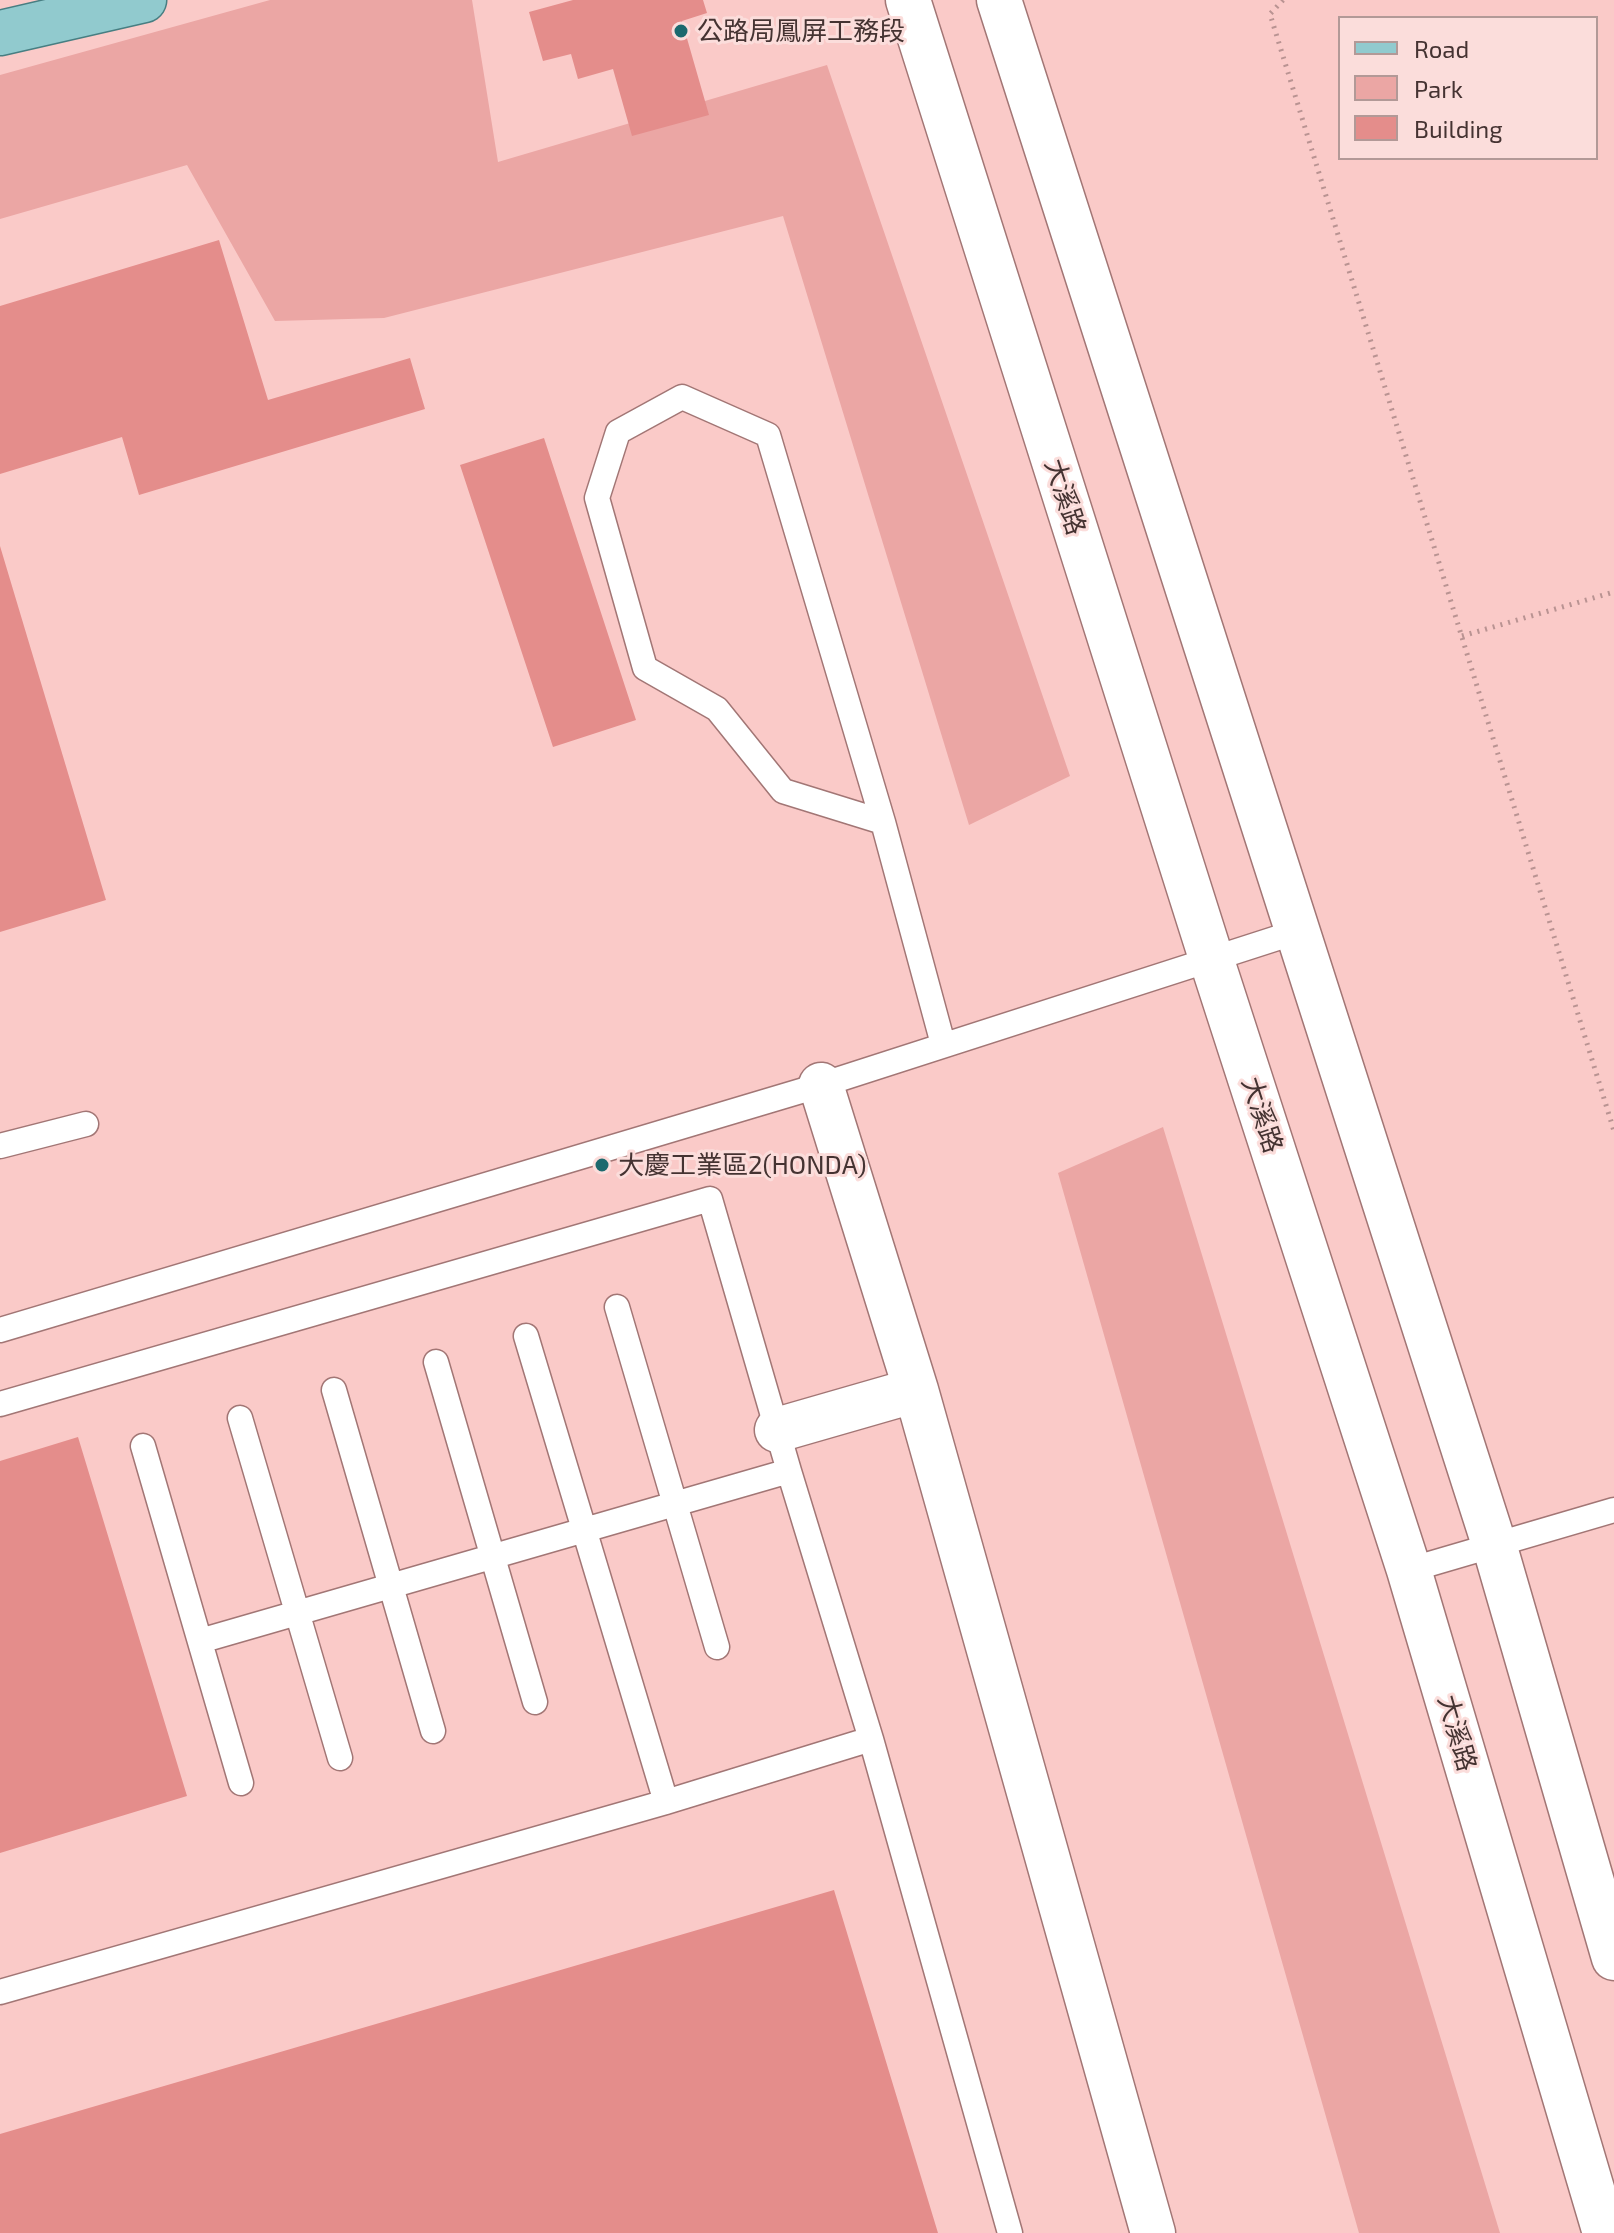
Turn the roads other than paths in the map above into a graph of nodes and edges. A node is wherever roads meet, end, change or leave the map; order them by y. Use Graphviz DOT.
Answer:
graph roads {
  1 [pos="144,0"];
  2 [pos="908,0"];
  3 [pos="999,0"];
  4 [pos="0,33"];
  5 [pos="883,822"];
  6 [pos="1296,932"];
  7 [pos="1212,961"];
  8 [pos="943,1044"];
  9 [pos="821,1085"];
  10 [pos="86,1124"];
  11 [pos="0,1146"];
  12 [pos="617,1307"];
  13 [pos="0,1330"];
  14 [pos="526,1336"];
  15 [pos="436,1362"];
  16 [pos="334,1390"];
  17 [pos="916,1390"];
  18 [pos="0,1404"];
  19 [pos="240,1418"];
  20 [pos="143,1446"];
  21 [pos="783,1450"];
  22 [pos="675,1503"];
  23 [pos="1614,1510"];
  24 [pos="584,1530"];
  25 [pos="1494,1544"];
  26 [pos="492,1556"];
  27 [pos="1409,1570"];
  28 [pos="391,1586"];
  29 [pos="297,1613"];
  30 [pos="200,1641"];
  31 [pos="717,1647"];
  32 [pos="535,1702"];
  33 [pos="433,1731"];
  34 [pos="871,1739"];
  35 [pos="340,1758"];
  36 [pos="241,1783"];
  37 [pos="666,1802"];
  38 [pos="1614,1958"];
  39 [pos="0,1992"];
  40 [pos="1010,2233"];
  41 [pos="1153,2233"];
  42 [pos="1605,2233"];
  1 -- 4 [label="main road"];
  2 -- 7 [label="main road, 大溪路"];
  3 -- 6 [label="main road"];
  5 -- 5 [label="lane"];
  5 -- 8 [label="lane"];
  6 -- 7 [label="lane"];
  6 -- 25 [label="main road"];
  7 -- 8 [label="lane"];
  7 -- 27 [label="main road, 大溪路"];
  8 -- 9 [label="lane"];
  9 -- 13 [label="lane"];
  9 -- 17 [label="main road"];
  10 -- 11 [label="lane"];
  12 -- 22 [label="lane"];
  14 -- 24 [label="lane"];
  15 -- 26 [label="lane"];
  16 -- 28 [label="lane"];
  17 -- 21 [label="main road"];
  17 -- 41 [label="main road"];
  18 -- 21 [label="lane"];
  19 -- 29 [label="lane"];
  20 -- 30 [label="lane"];
  21 -- 22 [label="lane"];
  21 -- 34 [label="lane"];
  22 -- 24 [label="lane"];
  22 -- 31 [label="lane"];
  23 -- 25 [label="lane"];
  24 -- 26 [label="lane"];
  24 -- 37 [label="lane"];
  25 -- 27 [label="lane"];
  25 -- 38 [label="main road"];
  26 -- 28 [label="lane"];
  26 -- 32 [label="lane"];
  27 -- 42 [label="main road, 大溪路"];
  28 -- 29 [label="lane"];
  28 -- 33 [label="lane"];
  29 -- 30 [label="lane"];
  29 -- 35 [label="lane"];
  30 -- 36 [label="lane"];
  34 -- 37 [label="lane"];
  34 -- 40 [label="lane"];
  37 -- 39 [label="lane"];
}
